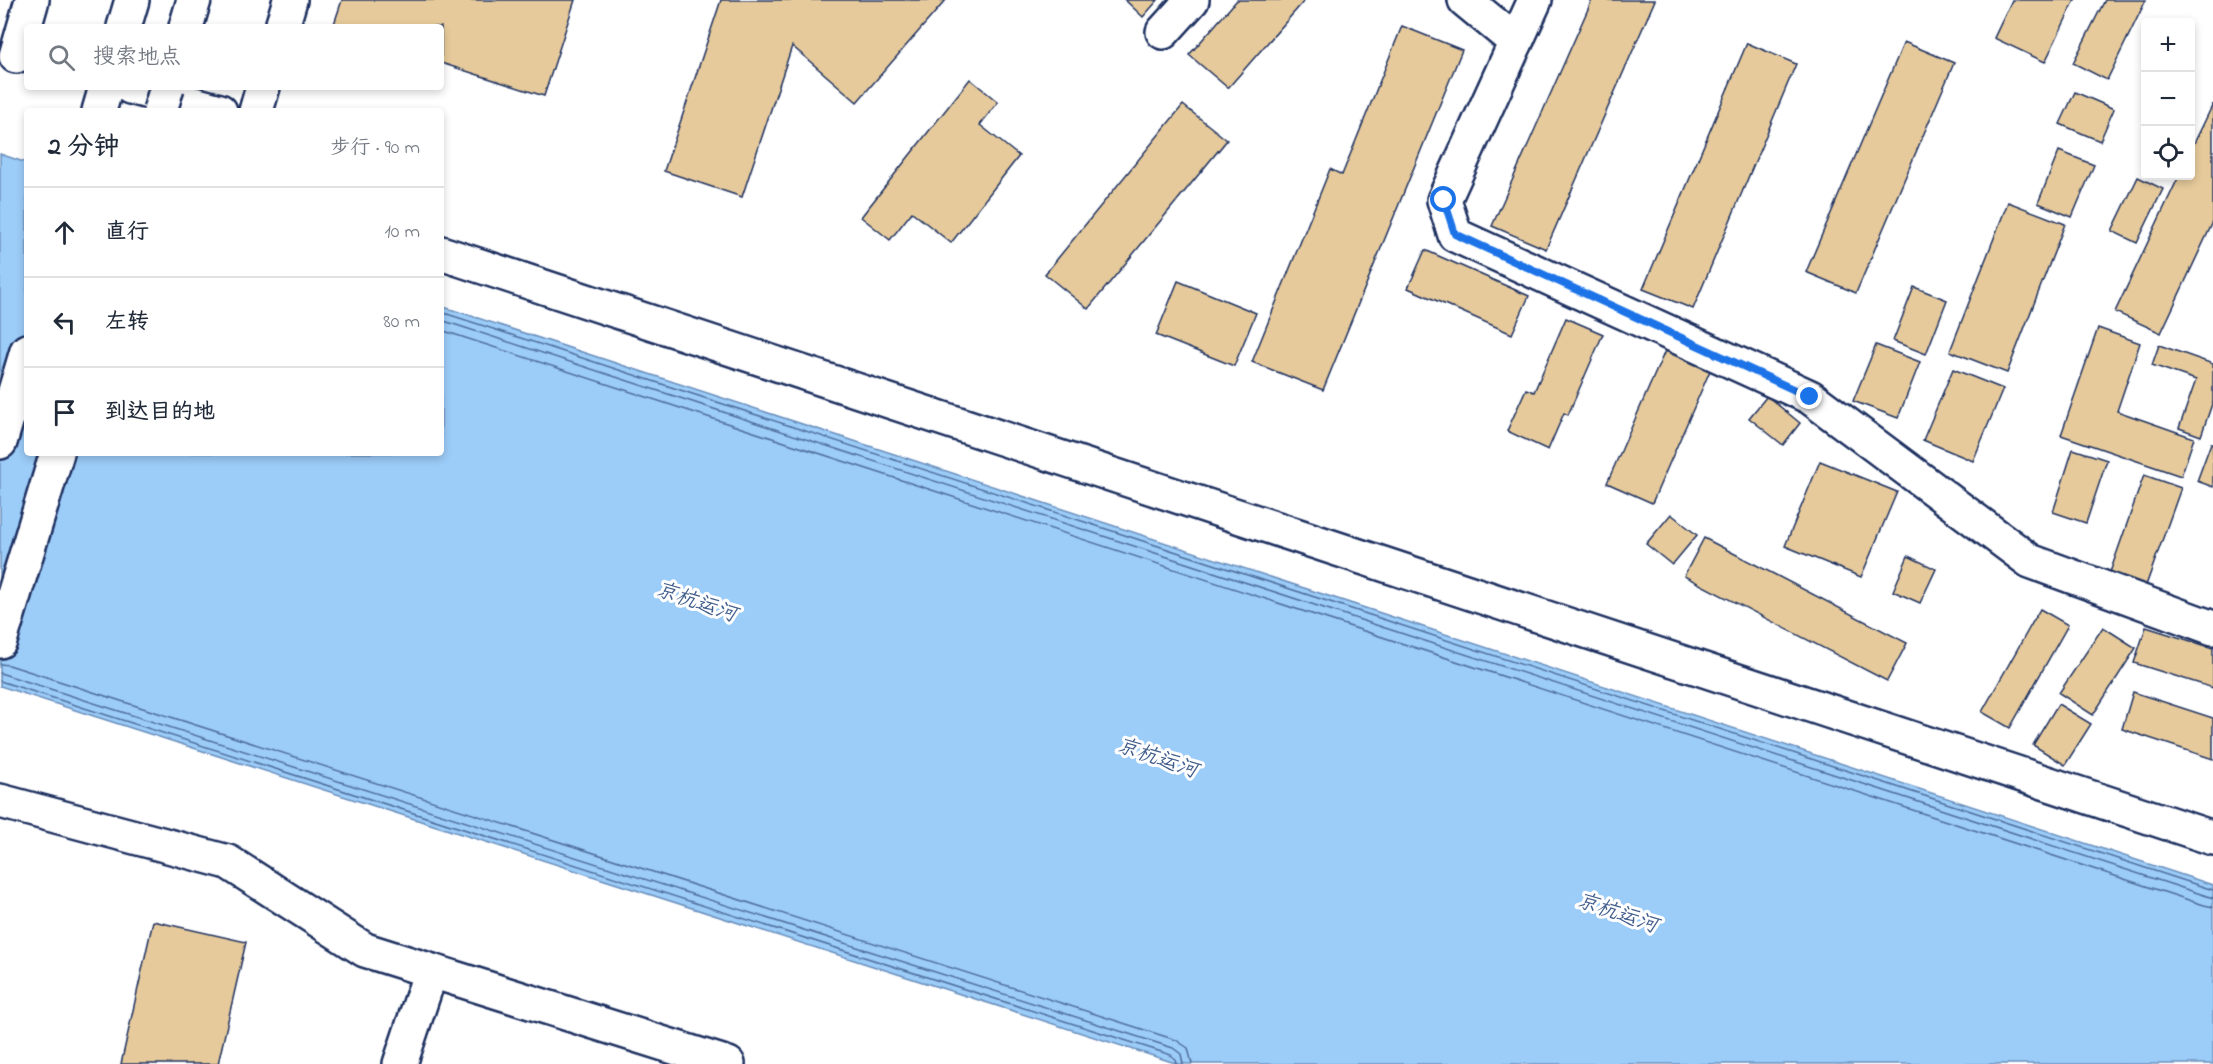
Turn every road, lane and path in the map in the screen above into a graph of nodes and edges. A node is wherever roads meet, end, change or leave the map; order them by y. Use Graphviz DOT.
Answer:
graph roads {
  1 [pos="32,0"];
  2 [pos="132,0"];
  3 [pos="194,0"];
  4 [pos="290,0"];
  5 [pos="1192,0"];
  6 [pos="1465,0"];
  7 [pos="1535,0"];
  8 [pos="24,24"];
  9 [pos="125,24"];
  10 [pos="187,24"];
  11 [pos="283,24"];
  12 [pos="24,25"];
  13 [pos="1163,32"];
  14 [pos="1516,42"];
  15 [pos="14,56"];
  16 [pos="105,90"];
  17 [pos="141,90"];
  18 [pos="166,90"];
  19 [pos="262,90"];
  20 [pos="100,108"];
  21 [pos="161,108"];
  22 [pos="209,108"];
  23 [pos="257,108"];
  24 [pos="444,254"];
  25 [pos="24,361"];
  26 [pos="0,442"];
  27 [pos="56,456"];
  28 [pos="2213,628"];
  29 [pos="0,640"];
  30 [pos="0,801"];
  31 [pos="2213,837"];
  32 [pos="431,971"];
  33 [pos="400,1064"];
  34 [pos="728,1064"];
  1 -- 8 [label="street"];
  2 -- 9 [label="street"];
  3 -- 10 [label="street"];
  4 -- 11 [label="street"];
  5 -- 13 [label="street"];
  6 -- 14 [label="street"];
  7 -- 14 [label="street"];
  12 -- 15 [label="street"];
  14 -- 28 [label="street"];
  16 -- 20 [label="street"];
  17 -- 22 [label="street"];
  18 -- 21 [label="street, bridge"];
  19 -- 23 [label="street"];
  24 -- 31 [label="street"];
  25 -- 26 [label="street"];
  27 -- 29 [label="street"];
  30 -- 32 [label="street"];
  32 -- 33 [label="street"];
  32 -- 34 [label="street"];
}
